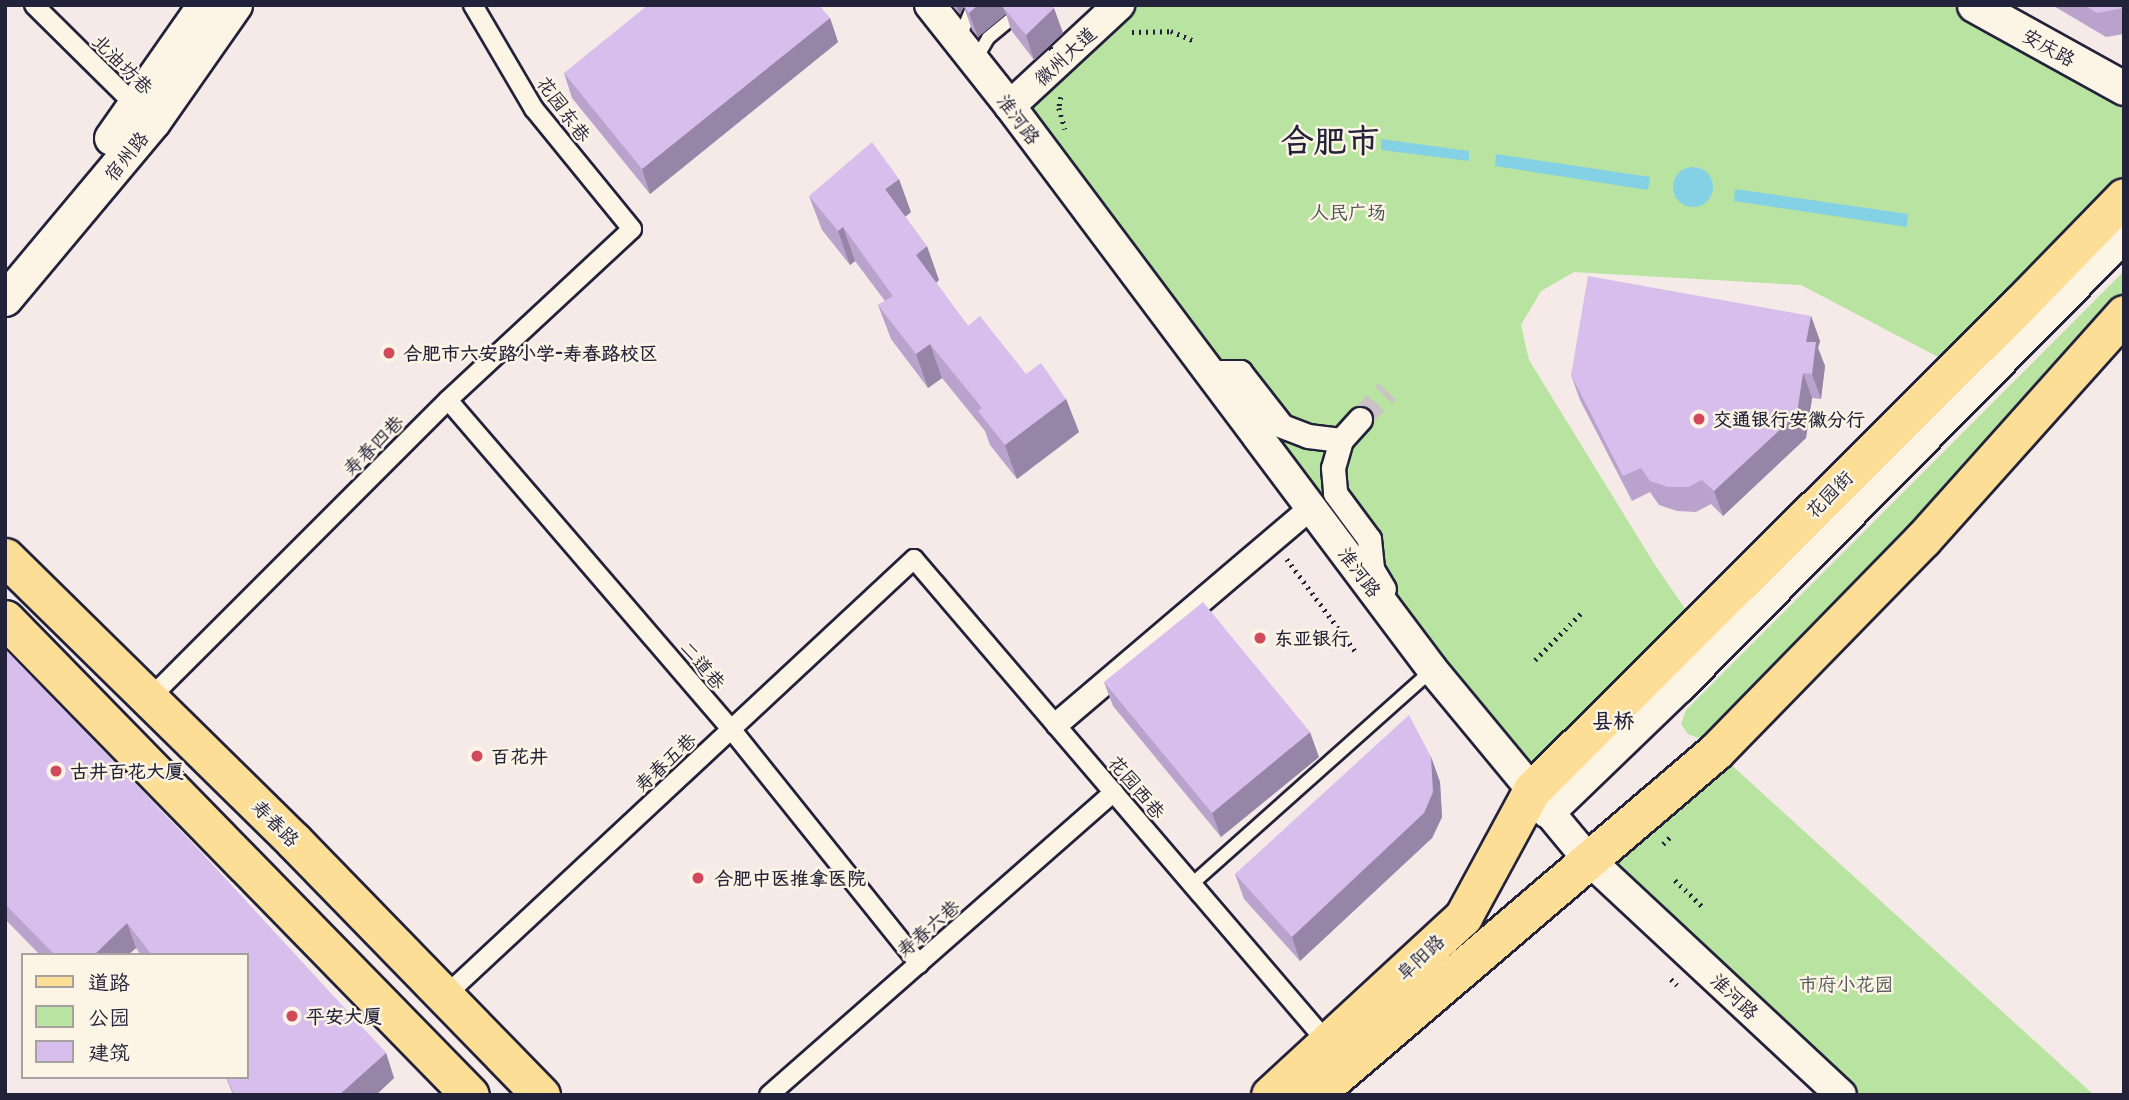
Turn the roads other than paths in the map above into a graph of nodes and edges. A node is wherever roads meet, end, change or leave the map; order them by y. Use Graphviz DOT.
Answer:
graph roads {
  1 [pos="34,5"];
  2 [pos="204,5"];
  3 [pos="235,5"];
  4 [pos="473,5"];
  5 [pos="973,5"];
  6 [pos="1028,5"];
  7 [pos="1119,5"];
  8 [pos="1974,5"];
  9 [pos="950,27"];
  10 [pos="2124,88"];
  11 [pos="1010,106"];
  12 [pos="145,114"];
  13 [pos="2124,197"];
  14 [pos="632,229"];
  15 [pos="2124,234"];
  16 [pos="5,266"];
  17 [pos="5,299"];
  18 [pos="2124,314"];
  19 [pos="1209,372"];
  20 [pos="448,400"];
  21 [pos="1360,419"];
  22 [pos="1341,440"];
  23 [pos="1311,507"];
  24 [pos="5,557"];
  25 [pos="914,559"];
  26 [pos="5,619"];
  27 [pos="1425,660"];
  28 [pos="150,698"];
  29 [pos="1057,723"];
  30 [pos="731,729"];
  31 [pos="1114,792"];
  32 [pos="1540,800"];
  33 [pos="1587,858"];
  34 [pos="1192,884"];
  35 [pos="919,964"];
  36 [pos="445,996"];
  37 [pos="1326,1042"];
  38 [pos="457,1090"];
  39 [pos="541,1095"];
  40 [pos="769,1095"];
  41 [pos="1270,1095"];
  42 [pos="1314,1095"];
  43 [pos="1841,1095"];
  1 -- 12 [label="street, 北油坊巷"];
  2 -- 12 [label="main road, 宿州路"];
  3 -- 12 [label="main road, 宿州路"];
  4 -- 14 [label="street, 花园东巷"];
  5 -- 9 [label="lane"];
  6 -- 9 [label="lane"];
  7 -- 11 [label="street, 徽州大道"];
  8 -- 10 [label="main road, 安庆路"];
  9 -- 11 [label="street, 淮河路"];
  11 -- 19 [label="street, 淮河路"];
  12 -- 16 [label="main road, 宿州路"];
  12 -- 17 [label="main road, 宿州路"];
  13 -- 32 [label="main road, 花园街"];
  14 -- 20 [label="street, 寿春四巷"];
  15 -- 32 [label="main road, 花园街"];
  18 -- 33 [label="main road"];
  19 -- 22 [label="street"];
  19 -- 23 [label="street, 淮河路"];
  20 -- 28 [label="street, 寿春四巷"];
  20 -- 30 [label="street, 二道巷"];
  21 -- 22 [label="street"];
  22 -- 27 [label="street"];
  23 -- 27 [label="street, 淮河路"];
  23 -- 29 [label="street"];
  24 -- 28 [label="main road, 寿春路"];
  25 -- 29 [label="street, 花园西巷"];
  25 -- 30 [label="street, 寿春五巷"];
  26 -- 38 [label="main road"];
  27 -- 32 [label="street, 淮河路"];
  27 -- 34 [label="lane"];
  28 -- 36 [label="main road, 寿春路"];
  29 -- 31 [label="street, 花园西巷"];
  30 -- 35 [label="street, 二道巷"];
  30 -- 36 [label="street, 寿春五巷"];
  31 -- 34 [label="street, 花园西巷"];
  31 -- 35 [label="street, 寿春六巷"];
  32 -- 33 [label="street, 淮河路"];
  32 -- 37 [label="main road, 阜阳路"];
  33 -- 42 [label="main road, 阜阳路"];
  33 -- 43 [label="street, 淮河路"];
  34 -- 37 [label="street, 花园西巷"];
  35 -- 40 [label="street, 寿春六巷"];
  36 -- 39 [label="main road, 寿春路"];
  37 -- 41 [label="main road, 阜阳路"];
}
